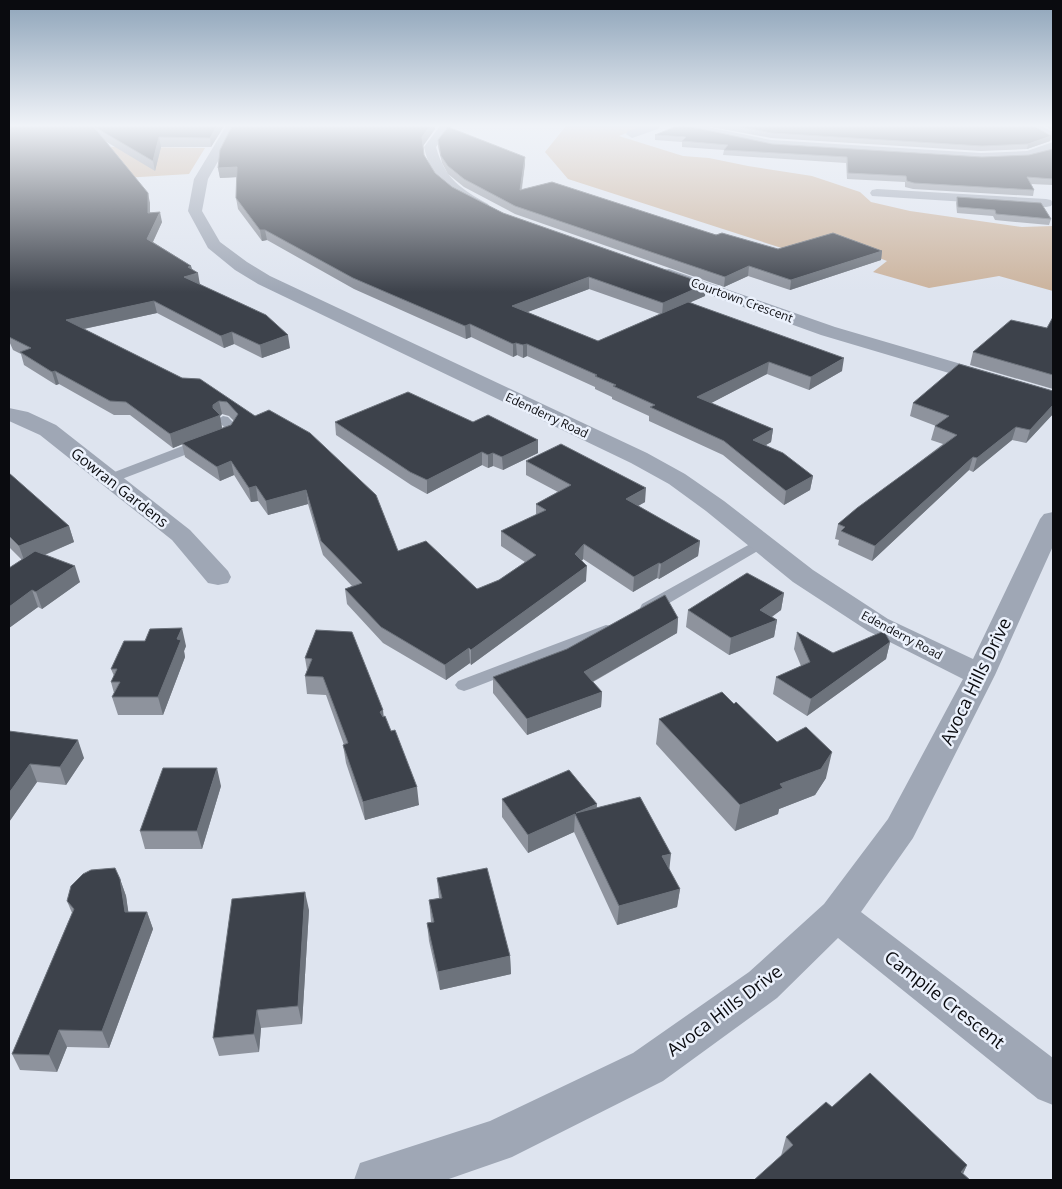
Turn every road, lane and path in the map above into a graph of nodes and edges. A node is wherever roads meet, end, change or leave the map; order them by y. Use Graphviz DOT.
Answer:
graph roads {
  1 [pos="201,181"];
  2 [pos="446,181"];
  3 [pos="992,181"];
  4 [pos="877,193"];
  5 [pos="1000,199"];
  6 [pos="1046,203"];
  7 [pos="496,212"];
  8 [pos="653,268"];
  9 [pos="1053,398"];
  10 [pos="9,414"];
  11 [pos="223,420"];
  12 [pos="109,479"];
  13 [pos="1053,519"];
  14 [pos="761,543"];
  15 [pos="218,577"];
  16 [pos="980,675"];
  17 [pos="464,685"];
  18 [pos="837,915"];
  19 [pos="1053,1084"];
  20 [pos="377,1180"];
  1 -- 14 [label="street, Edenderry Road"];
  2 -- 7 [label="street"];
  3 -- 5 [label="street"];
  4 -- 5 [label="street"];
  5 -- 6 [label="street"];
  8 -- 9 [label="street, Courtown Crescent"];
  10 -- 12 [label="street, Gowran Gardens"];
  11 -- 12 [label="lane"];
  12 -- 15 [label="street, Gowran Gardens"];
  13 -- 16 [label="street, Avoca Hills Drive"];
  14 -- 16 [label="street, Edenderry Road"];
  14 -- 17 [label="lane"];
  16 -- 18 [label="street, Avoca Hills Drive"];
  18 -- 19 [label="street, Campile Crescent"];
  18 -- 20 [label="street, Avoca Hills Drive"];
}
